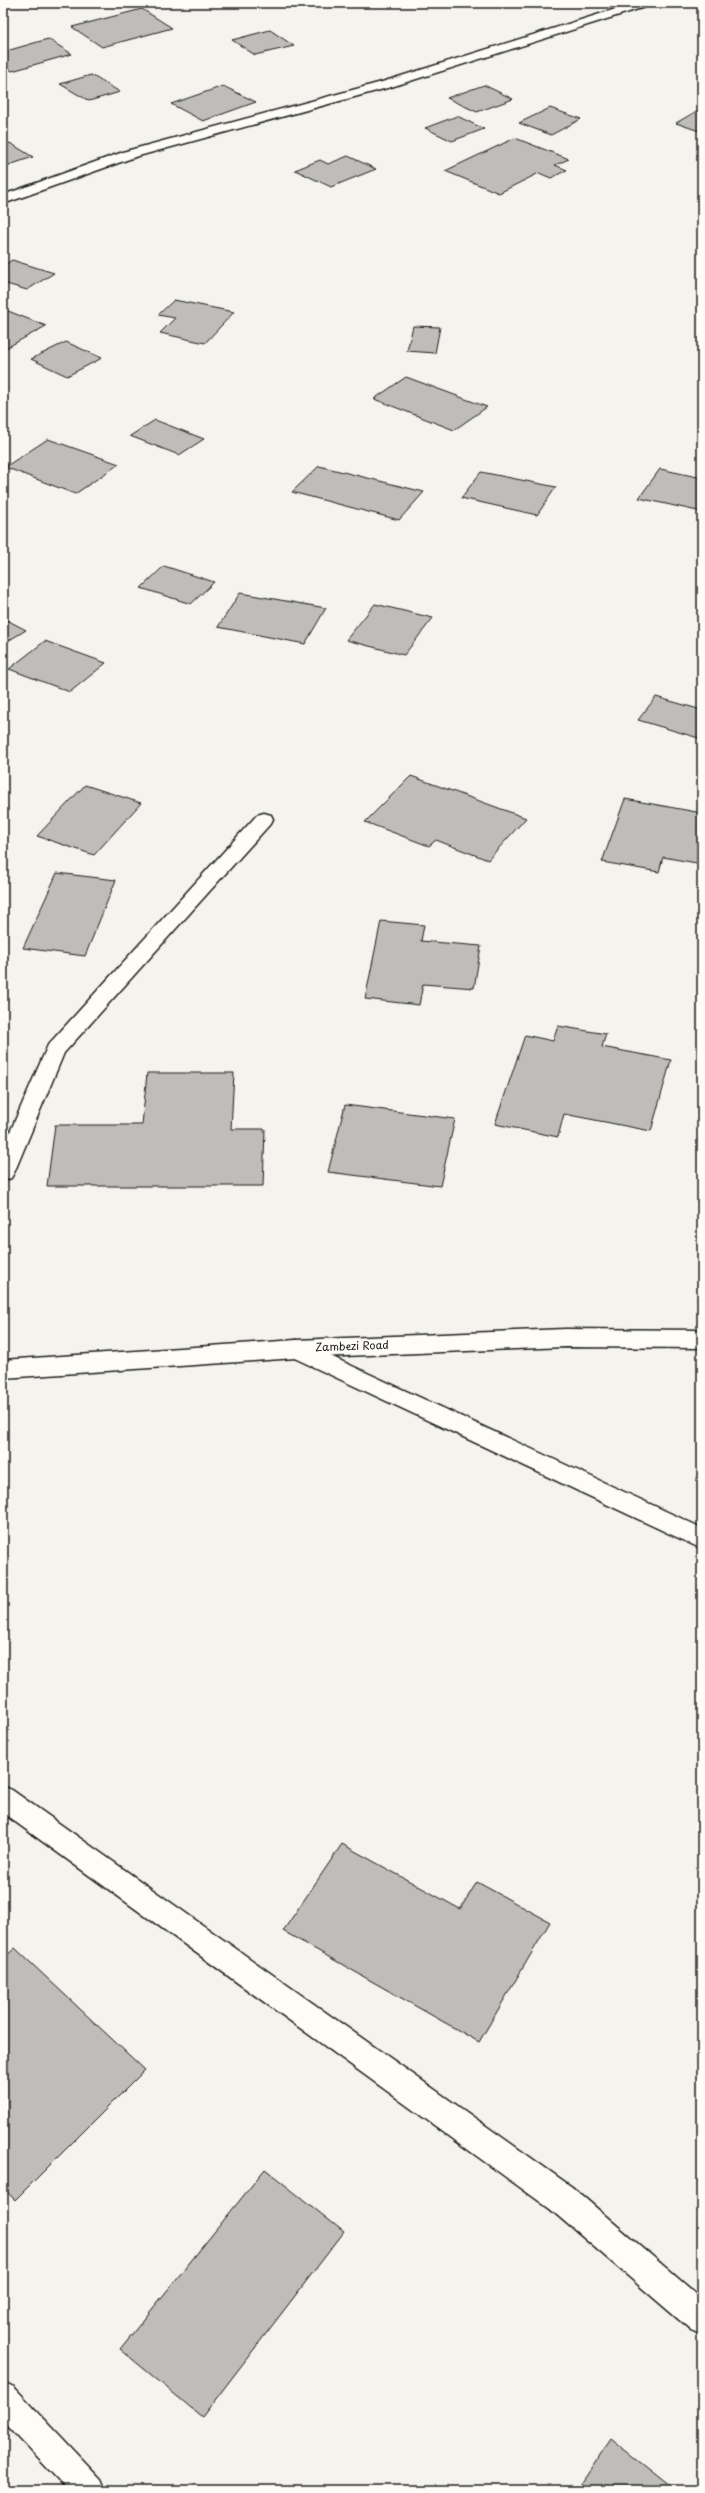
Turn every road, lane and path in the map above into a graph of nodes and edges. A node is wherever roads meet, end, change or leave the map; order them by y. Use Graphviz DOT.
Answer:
graph roads {
  1 [pos="647,3"];
  2 [pos="3,200"];
  3 [pos="264,818"];
  4 [pos="3,1173"];
  5 [pos="702,1339"];
  6 [pos="296,1348"];
  7 [pos="3,1369"];
  8 [pos="702,1539"];
  9 [pos="3,1798"];
  10 [pos="702,2319"];
  11 [pos="3,2398"];
  12 [pos="90,2490"];
  1 -- 2 [label="street"];
  3 -- 4 [label="street"];
  5 -- 6 [label="street, Zambezi Road"];
  6 -- 7 [label="street, Zambezi Road"];
  6 -- 8 [label="street"];
  9 -- 10 [label="street"];
  11 -- 12 [label="street"];
}
